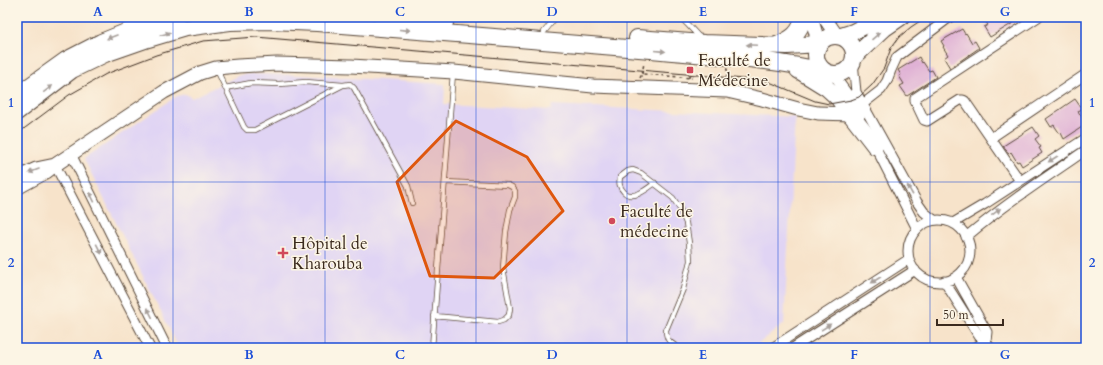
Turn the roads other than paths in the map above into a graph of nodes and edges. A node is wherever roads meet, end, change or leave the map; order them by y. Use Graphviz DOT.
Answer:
graph roads {
  1 [pos="176,17"];
  2 [pos="384,17"];
  3 [pos="556,17"];
  4 [pos="671,17"];
  5 [pos="803,17"];
  6 [pos="811,17"];
  7 [pos="824,17"];
  8 [pos="882,17"];
  9 [pos="901,17"];
  10 [pos="950,17"];
  11 [pos="1038,17"];
  12 [pos="410,18"];
  13 [pos="544,32"];
  14 [pos="839,36"];
  15 [pos="704,43"];
  16 [pos="776,46"];
  17 [pos="817,46"];
  18 [pos="853,60"];
  19 [pos="787,64"];
  20 [pos="216,68"];
  21 [pos="454,72"];
  22 [pos="830,73"];
  23 [pos="1086,74"];
  24 [pos="343,85"];
  25 [pos="225,88"];
  26 [pos="17,94"];
  27 [pos="857,109"];
  28 [pos="17,112"];
  29 [pos="991,138"];
  30 [pos="1086,138"];
  31 [pos="875,146"];
  32 [pos="1086,150"];
  33 [pos="71,154"];
  34 [pos="55,164"];
  35 [pos="17,178"];
  36 [pos="1020,180"];
  37 [pos="445,182"];
  38 [pos="655,184"];
  39 [pos="17,188"];
  40 [pos="412,203"];
  41 [pos="934,220"];
  42 [pos="953,223"];
  43 [pos="917,229"];
  44 [pos="966,236"];
  45 [pos="909,259"];
  46 [pos="914,270"];
  47 [pos="956,277"];
  48 [pos="944,281"];
  49 [pos="142,298"];
  50 [pos="127,304"];
  51 [pos="434,316"];
  52 [pos="988,344"];
  53 [pos="150,348"];
  54 [pos="167,348"];
  55 [pos="432,348"];
  56 [pos="679,348"];
  57 [pos="772,348"];
  58 [pos="793,348"];
  59 [pos="975,348"];
  1 -- 26 [label="highway, one-way"];
  2 -- 12 [label="highway"];
  3 -- 13 [label="lane"];
  4 -- 15 [label="lane"];
  5 -- 16 [label="highway"];
  6 -- 17 [label="street"];
  7 -- 14 [label="street"];
  8 -- 14 [label="highway"];
  18 -- 9 [label="highway, one-way"];
  10 -- 27 [label="street"];
  11 -- 29 [label="street"];
  12 -- 13 [label="highway"];
  13 -- 15 [label="highway"];
  14 -- 17 [label="highway"];
  14 -- 18 [label="highway"];
  16 -- 15 [label="highway, one-way"];
  16 -- 17 [label="highway"];
  17 -- 22 [label="highway"];
  18 -- 22 [label="highway"];
  18 -- 27 [label="street"];
  19 -- 22 [label="highway"];
  19 -- 27 [label="highway"];
  28 -- 19 [label="highway, one-way"];
  20 -- 21 [label="street"];
  20 -- 25 [label="lane"];
  20 -- 33 [label="street"];
  21 -- 27 [label="street"];
  21 -- 37 [label="lane"];
  22 -- 31 [label="street"];
  23 -- 29 [label="street"];
  24 -- 25 [label="lane"];
  24 -- 25 [label="lane"];
  24 -- 40 [label="lane"];
  27 -- 31 [label="highway"];
  41 -- 27 [label="street, one-way"];
  29 -- 36 [label="street"];
  30 -- 36 [label="street, one-way"];
  31 -- 43 [label="street"];
  44 -- 32 [label="street, one-way"];
  33 -- 34 [label="street"];
  49 -- 33 [label="street, one-way"];
  34 -- 35 [label="street, one-way"];
  34 -- 39 [label="street"];
  34 -- 50 [label="street, one-way"];
  36 -- 42 [label="street"];
  37 -- 51 [label="lane"];
  37 -- 51 [label="lane"];
  38 -- 38 [label="lane"];
  38 -- 56 [label="lane"];
  41 -- 42 [label="street"];
  41 -- 43 [label="street"];
  42 -- 44 [label="street"];
  43 -- 45 [label="street"];
  44 -- 47 [label="street"];
  45 -- 46 [label="street"];
  45 -- 57 [label="street, one-way"];
  46 -- 48 [label="street"];
  58 -- 46 [label="street, one-way"];
  47 -- 48 [label="street"];
  47 -- 52 [label="street"];
  48 -- 52 [label="street"];
  49 -- 50 [label="street"];
  54 -- 49 [label="street, one-way"];
  50 -- 53 [label="street"];
  51 -- 55 [label="lane"];
  52 -- 59 [label="street"];
}
